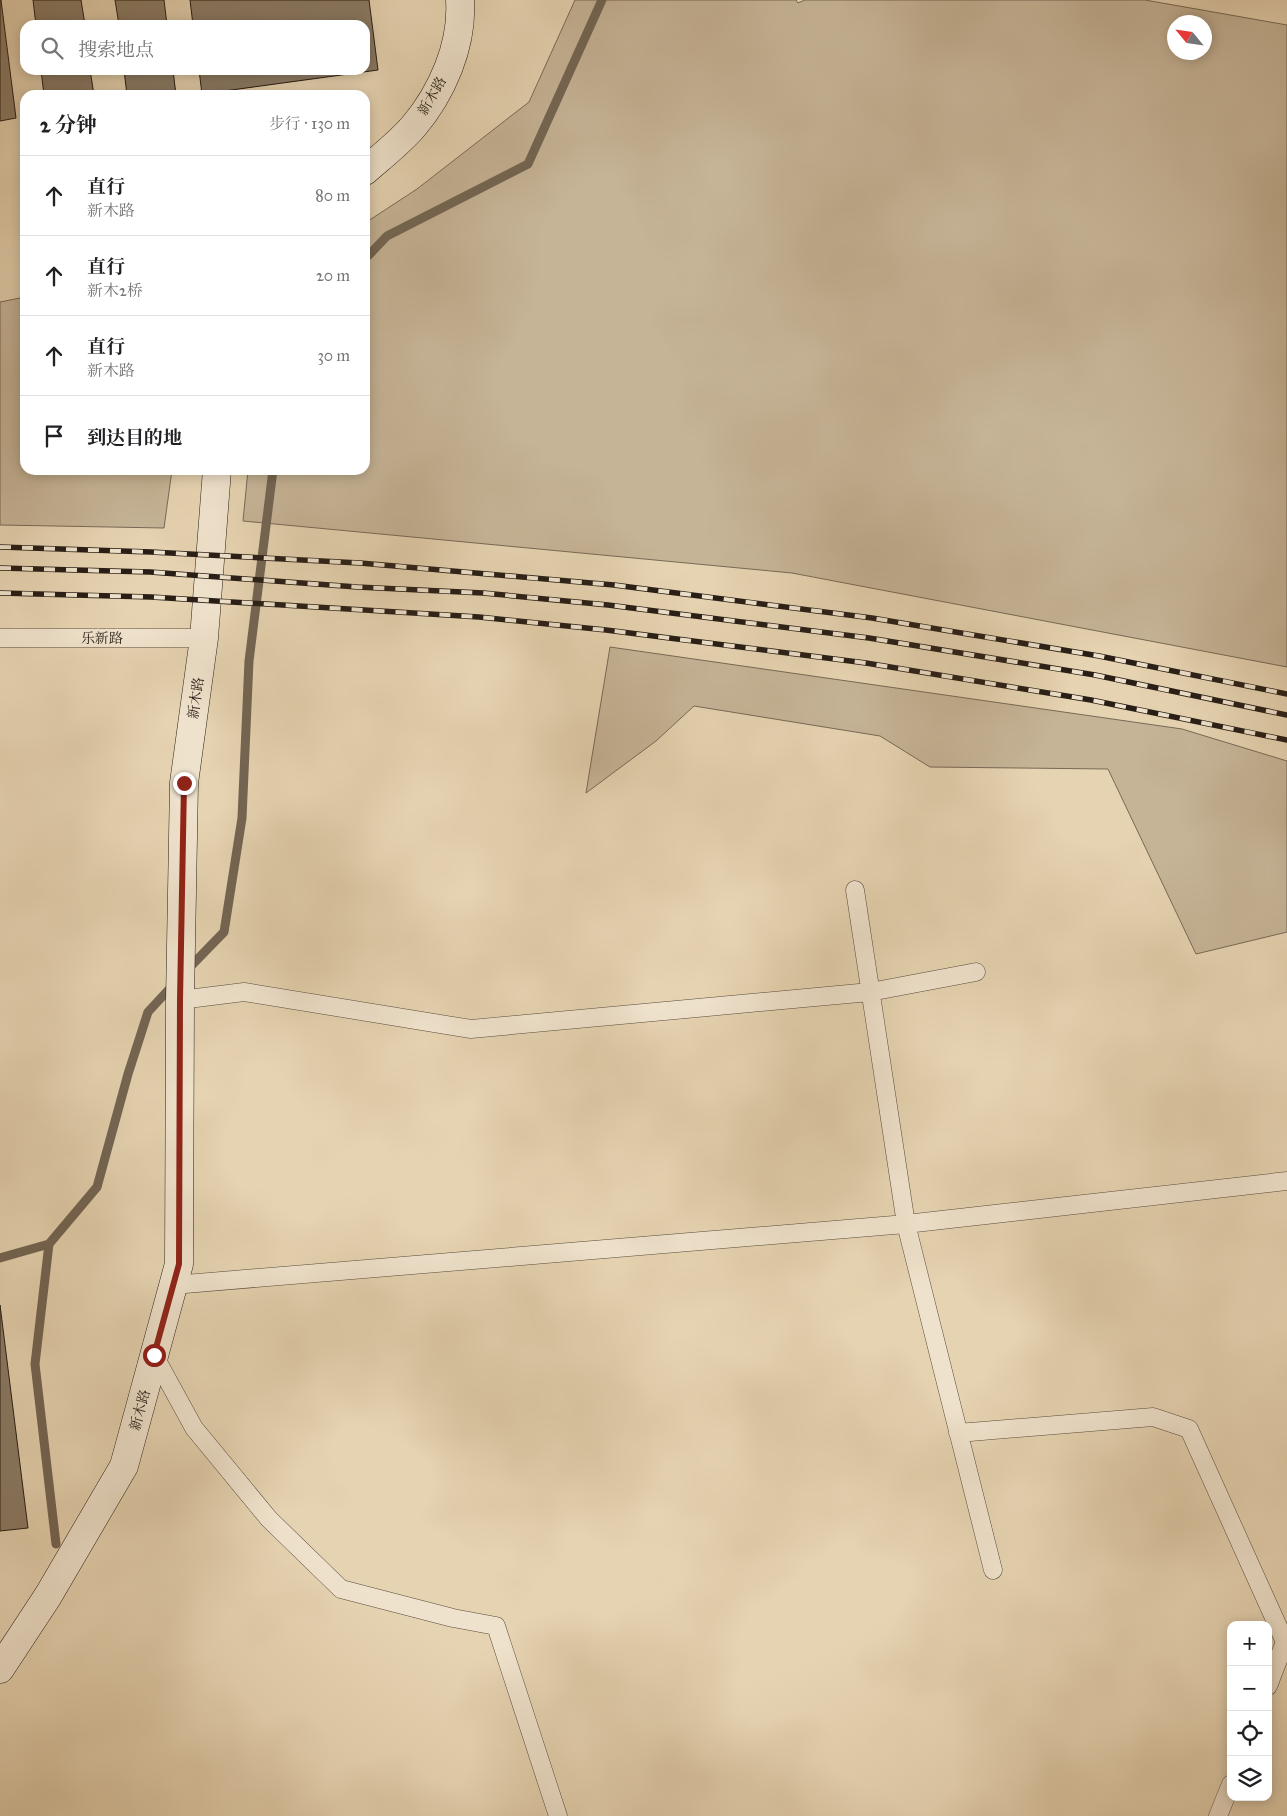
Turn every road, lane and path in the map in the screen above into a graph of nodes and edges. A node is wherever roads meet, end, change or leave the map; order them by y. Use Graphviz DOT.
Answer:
graph roads {
  1 [pos="460,0"];
  2 [pos="370,166"];
  3 [pos="218,475"];
  4 [pos="0,638"];
  5 [pos="204,638"];
  6 [pos="855,890"];
  7 [pos="976,972"];
  8 [pos="870,992"];
  9 [pos="180,1000"];
  10 [pos="1287,1181"];
  11 [pos="906,1224"];
  12 [pos="173,1285"];
  13 [pos="154,1355"];
  14 [pos="958,1433"];
  15 [pos="993,1570"];
  16 [pos="0,1669"];
  17 [pos="1272,1676"];
  18 [pos="1227,1794"];
  19 [pos="558,1816"];
  20 [pos="1218,1816"];
  1 -- 2 [label="street, 新木路"];
  3 -- 5 [label="street, 新木路"];
  4 -- 5 [label="lane, 乐新路"];
  5 -- 9 [label="street, 新木路"];
  6 -- 8 [label="lane"];
  7 -- 8 [label="lane"];
  8 -- 9 [label="lane"];
  8 -- 11 [label="lane"];
  9 -- 12 [label="street, 新木路"];
  10 -- 11 [label="lane"];
  11 -- 12 [label="lane"];
  11 -- 14 [label="lane"];
  12 -- 13 [label="street, 新木路"];
  13 -- 16 [label="street, 新木路"];
  13 -- 19 [label="lane"];
  14 -- 15 [label="lane"];
  14 -- 17 [label="lane"];
  18 -- 20 [label="lane"];
}
